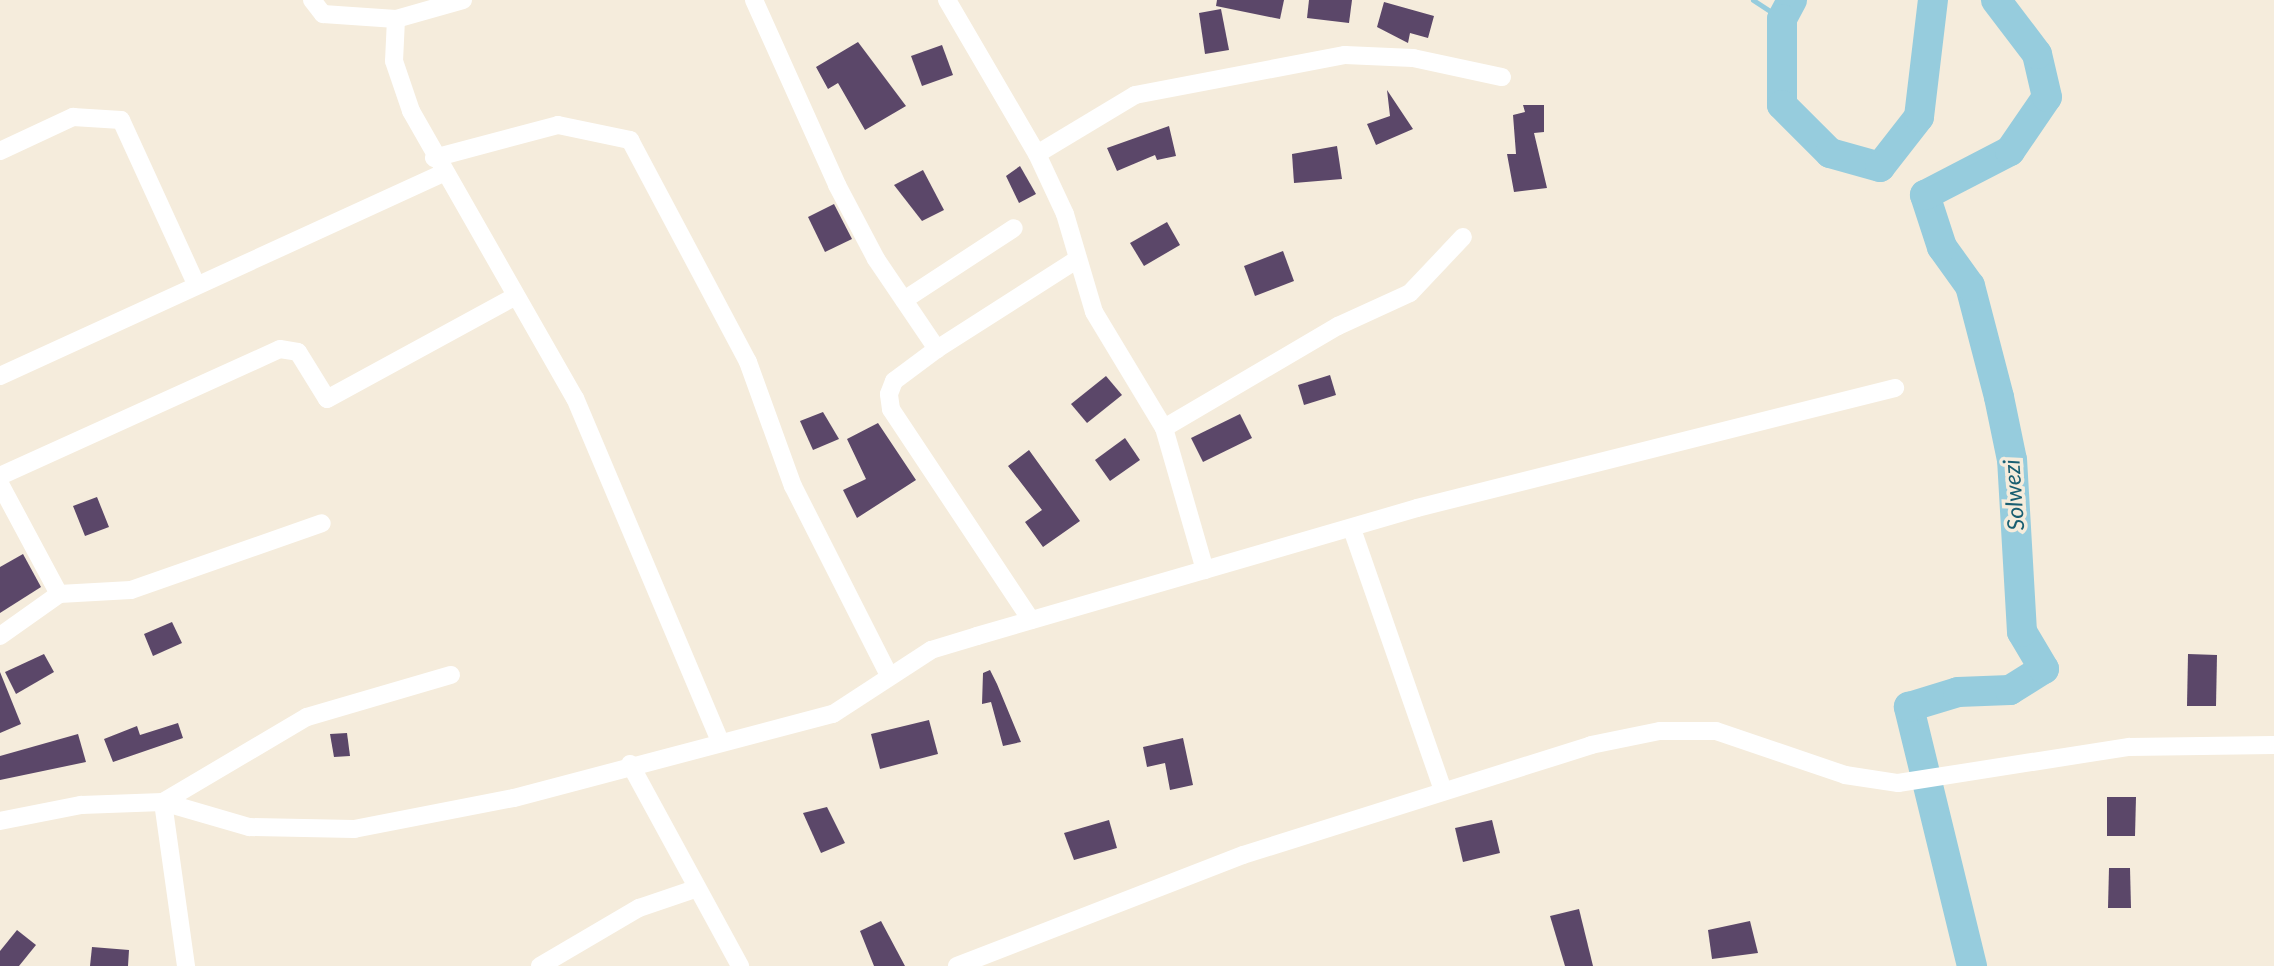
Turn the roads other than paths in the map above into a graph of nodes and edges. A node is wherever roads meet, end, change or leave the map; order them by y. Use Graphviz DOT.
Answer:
graph roads {
  1 [pos="312,0"];
  2 [pos="463,0"];
  3 [pos="754,0"];
  4 [pos="947,0"];
  5 [pos="396,19"];
  6 [pos="1502,77"];
  7 [pos="0,151"];
  8 [pos="1037,154"];
  9 [pos="438,166"];
  10 [pos="1014,228"];
  11 [pos="1463,237"];
  12 [pos="1076,260"];
  13 [pos="195,284"];
  14 [pos="516,296"];
  15 [pos="904,300"];
  16 [pos="937,349"];
  17 [pos="0,376"];
  18 [pos="1895,388"];
  19 [pos="1164,428"];
  20 [pos="0,476"];
  21 [pos="0,484"];
  22 [pos="322,523"];
  23 [pos="1352,529"];
  24 [pos="1205,570"];
  25 [pos="59,594"];
  26 [pos="1031,620"];
  27 [pos="0,636"];
  28 [pos="451,675"];
  29 [pos="889,675"];
  30 [pos="720,742"];
  31 [pos="2274,745"];
  32 [pos="630,764"];
  33 [pos="1443,791"];
  34 [pos="163,802"];
  35 [pos="0,821"];
  36 [pos="695,889"];
  37 [pos="186,966"];
  38 [pos="540,966"];
  39 [pos="740,966"];
  40 [pos="957,966"];
  1 -- 5 [label="street"];
  2 -- 5 [label="street"];
  3 -- 15 [label="street"];
  4 -- 8 [label="street"];
  5 -- 9 [label="street"];
  6 -- 8 [label="street"];
  7 -- 13 [label="street"];
  8 -- 12 [label="street"];
  9 -- 13 [label="street"];
  9 -- 14 [label="street"];
  9 -- 29 [label="street"];
  10 -- 15 [label="street"];
  11 -- 19 [label="street"];
  12 -- 16 [label="street"];
  12 -- 19 [label="street"];
  13 -- 17 [label="street"];
  14 -- 20 [label="street"];
  14 -- 30 [label="street"];
  15 -- 16 [label="street"];
  16 -- 26 [label="street"];
  18 -- 23 [label="street"];
  19 -- 24 [label="street"];
  21 -- 25 [label="street"];
  22 -- 25 [label="street"];
  23 -- 24 [label="street"];
  23 -- 33 [label="street"];
  24 -- 26 [label="street"];
  25 -- 27 [label="street"];
  26 -- 29 [label="street"];
  28 -- 34 [label="street"];
  29 -- 30 [label="street"];
  30 -- 32 [label="street"];
  31 -- 33 [label="street"];
  32 -- 34 [label="street"];
  32 -- 36 [label="street"];
  33 -- 40 [label="street"];
  34 -- 35 [label="street"];
  34 -- 37 [label="street"];
  36 -- 38 [label="street"];
  36 -- 39 [label="street"];
}
